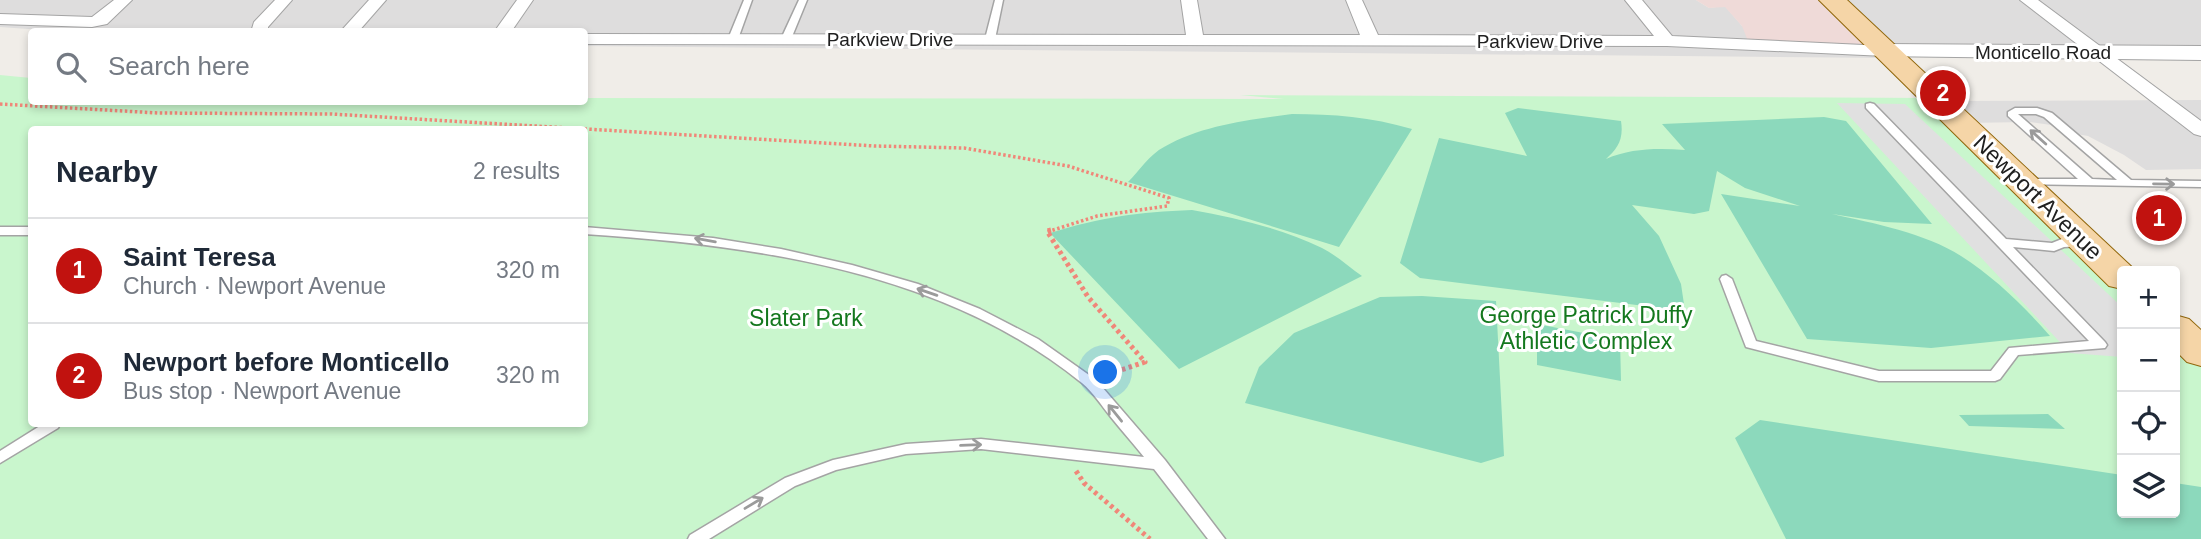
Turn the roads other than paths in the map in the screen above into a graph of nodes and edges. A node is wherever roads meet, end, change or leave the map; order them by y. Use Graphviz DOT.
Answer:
graph roads {
  1 [pos="18,0"];
  2 [pos="124,0"];
  3 [pos="284,0"];
  4 [pos="378,0"];
  5 [pos="525,0"];
  6 [pos="748,0"];
  7 [pos="803,0"];
  8 [pos="999,0"];
  9 [pos="1189,0"];
  10 [pos="1354,0"];
  11 [pos="1633,0"];
  12 [pos="1832,0"];
  13 [pos="2028,0"];
  14 [pos="0,12"];
  15 [pos="0,19"];
  16 [pos="260,28"];
  17 [pos="352,28"];
  18 [pos="505,28"];
  19 [pos="588,39"];
  20 [pos="733,39"];
  21 [pos="786,39"];
  22 [pos="990,39"];
  23 [pos="1195,40"];
  24 [pos="1371,40"];
  25 [pos="1667,41"];
  26 [pos="1885,51"];
  27 [pos="2097,52"];
  28 [pos="2201,53"];
  29 [pos="1870,106"];
  30 [pos="2201,130"];
  31 [pos="2022,182"];
  32 [pos="2089,183"];
  33 [pos="2128,183"];
  34 [pos="2201,184"];
  35 [pos="588,230"];
  36 [pos="28,231"];
  37 [pos="3,232"];
  38 [pos="2008,242"];
  39 [pos="2074,243"];
  40 [pos="2117,274"];
  41 [pos="1726,279"];
  42 [pos="2176,329"];
  43 [pos="2201,353"];
  44 [pos="48,427"];
  45 [pos="0,458"];
  46 [pos="1160,464"];
  47 [pos="696,539"];
  48 [pos="1217,539"];
  1 -- 14 [label="street"];
  2 -- 15 [label="street"];
  3 -- 16 [label="street"];
  4 -- 17 [label="street"];
  5 -- 18 [label="street"];
  6 -- 20 [label="lane"];
  7 -- 21 [label="lane"];
  8 -- 22 [label="lane"];
  9 -- 23 [label="street"];
  10 -- 24 [label="street"];
  11 -- 25 [label="street"];
  12 -- 26 [label="main road, Newport Avenue"];
  13 -- 27 [label="street"];
  19 -- 20 [label="street, Parkview Drive"];
  20 -- 21 [label="street, Parkview Drive"];
  21 -- 22 [label="street, Parkview Drive"];
  22 -- 23 [label="street, Parkview Drive"];
  23 -- 24 [label="street, Parkview Drive"];
  24 -- 25 [label="street, Parkview Drive"];
  25 -- 26 [label="street, Parkview Drive"];
  26 -- 27 [label="street, Monticello Road"];
  26 -- 31 [label="main road, Newport Avenue"];
  27 -- 28 [label="street, Monticello Road"];
  27 -- 30 [label="street"];
  29 -- 38 [label="lane"];
  31 -- 32 [label="lane"];
  31 -- 39 [label="main road, Newport Avenue"];
  32 -- 33 [label="lane"];
  32 -- 33 [label="lane, one-way"];
  33 -- 34 [label="lane, one-way"];
  46 -- 35 [label="lane, one-way"];
  36 -- 37 [label="lane"];
  38 -- 39 [label="lane"];
  38 -- 41 [label="lane"];
  39 -- 40 [label="main road, Newport Avenue"];
  42 -- 43 [label="main road"];
  44 -- 45 [label="lane"];
  47 -- 46 [label="lane, one-way"];
  46 -- 48 [label="lane"];
}
